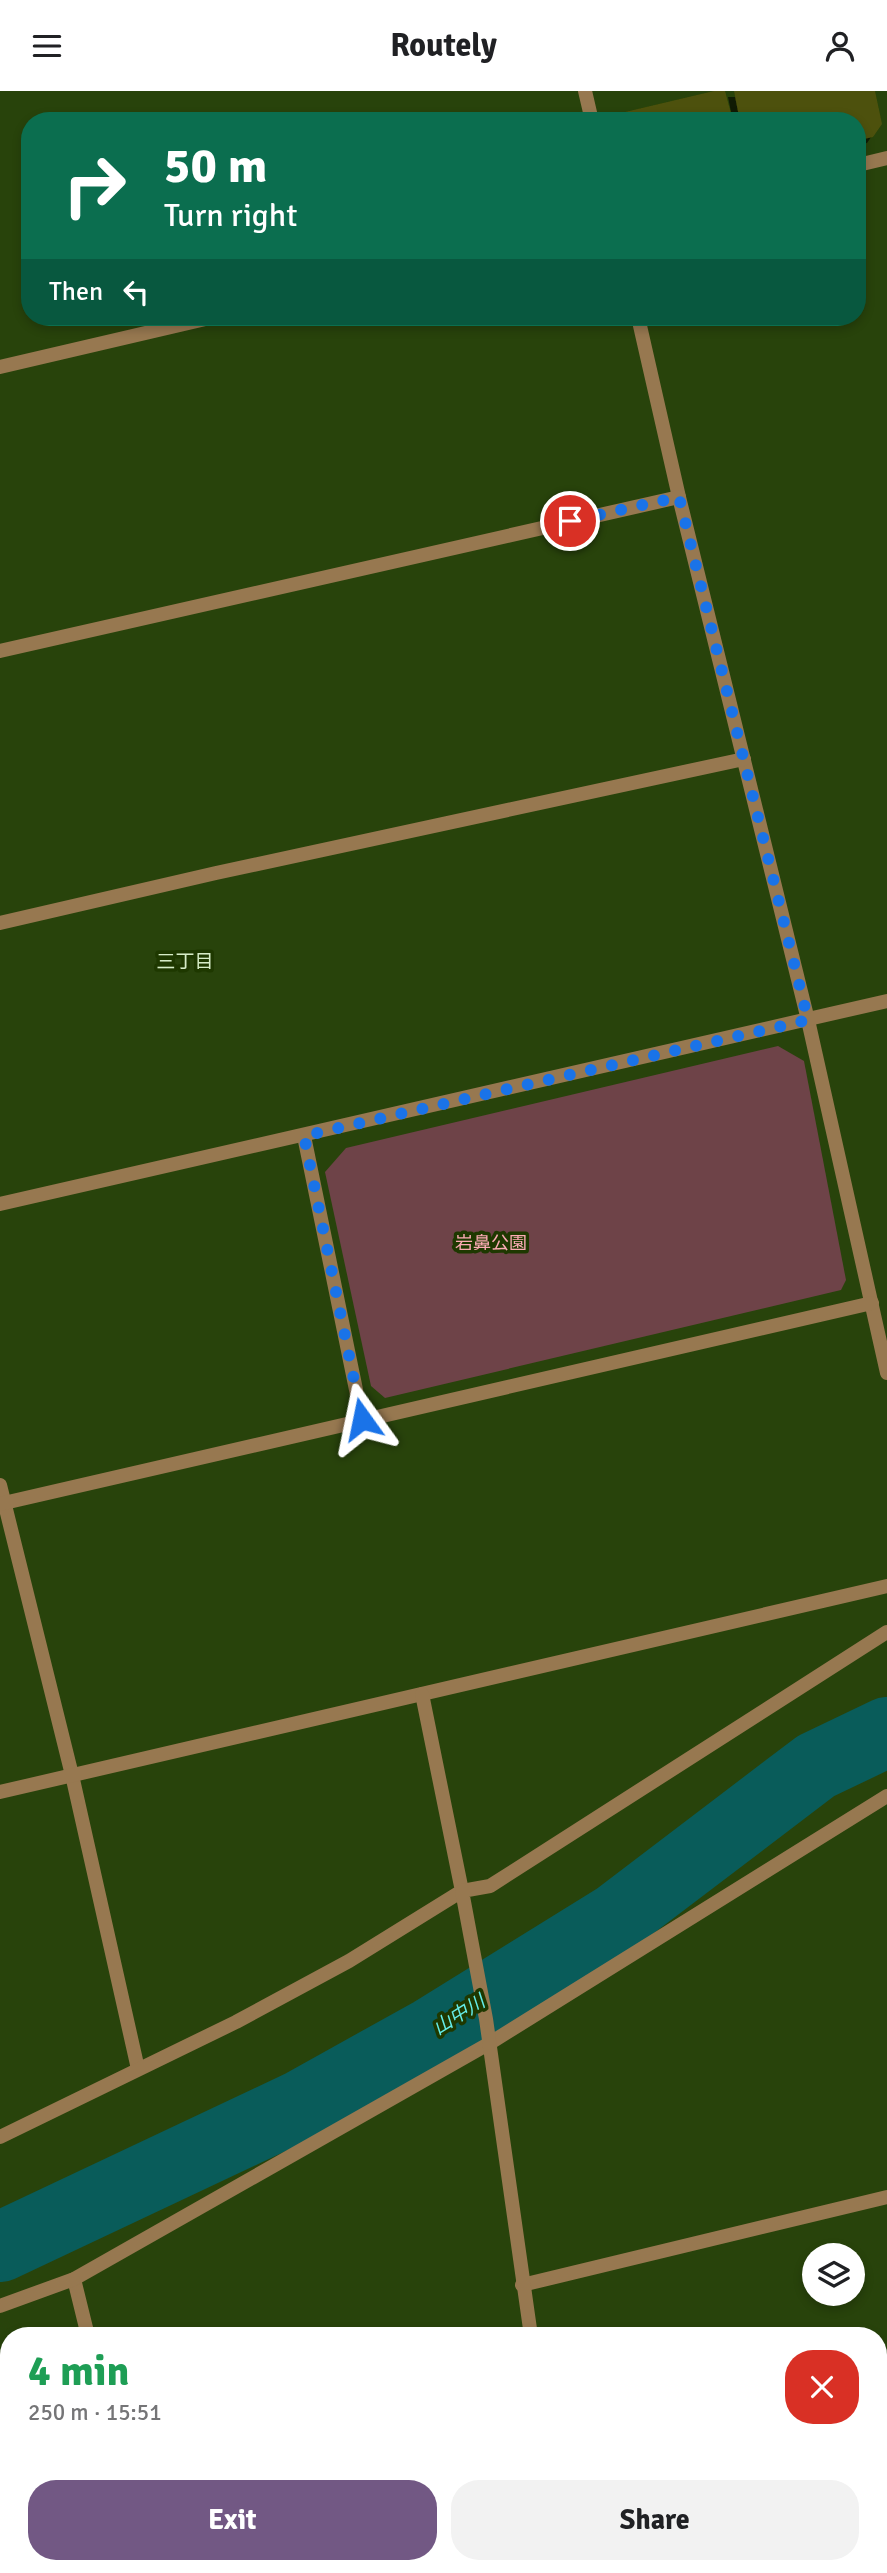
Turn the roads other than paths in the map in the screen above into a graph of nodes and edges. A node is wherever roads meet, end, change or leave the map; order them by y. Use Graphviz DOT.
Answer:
graph roads {
  1 [pos="585,91"];
  2 [pos="590,112"];
  3 [pos="887,158"];
  4 [pos="866,163"];
  5 [pos="175,326"];
  6 [pos="640,326"];
  7 [pos="0,367"];
  8 [pos="679,497"];
  9 [pos="0,651"];
  10 [pos="744,759"];
  11 [pos="0,923"];
  12 [pos="887,1001"];
  13 [pos="808,1020"];
  14 [pos="304,1136"];
  15 [pos="0,1204"];
  16 [pos="872,1303"];
  17 [pos="887,1373"];
  18 [pos="362,1419"];
  19 [pos="0,1485"];
  20 [pos="2,1503"];
  21 [pos="887,1586"];
  22 [pos="887,1632"];
  23 [pos="422,1694"];
  24 [pos="72,1775"];
  25 [pos="0,1792"];
  26 [pos="887,1796"];
  27 [pos="462,1891"];
  28 [pos="490,2043"];
  29 [pos="138,2069"];
  30 [pos="0,2137"];
  31 [pos="887,2197"];
  32 [pos="74,2279"];
  33 [pos="522,2285"];
  34 [pos="0,2306"];
  35 [pos="86,2327"];
  36 [pos="529,2327"];
  1 -- 2 [label="street"];
  3 -- 4 [label="street"];
  5 -- 7 [label="street"];
  6 -- 8 [label="street"];
  8 -- 9 [label="street"];
  8 -- 10 [label="street"];
  10 -- 11 [label="street"];
  10 -- 13 [label="street"];
  12 -- 13 [label="street"];
  13 -- 14 [label="street"];
  13 -- 16 [label="street"];
  14 -- 15 [label="street"];
  14 -- 18 [label="street"];
  16 -- 17 [label="street"];
  16 -- 18 [label="street"];
  18 -- 20 [label="street"];
  19 -- 20 [label="street"];
  20 -- 24 [label="street"];
  21 -- 23 [label="street"];
  22 -- 27 [label="street"];
  23 -- 24 [label="street"];
  23 -- 27 [label="street"];
  24 -- 25 [label="street"];
  24 -- 29 [label="street"];
  26 -- 28 [label="street"];
  27 -- 28 [label="street"];
  27 -- 29 [label="street"];
  28 -- 32 [label="street"];
  28 -- 33 [label="street"];
  29 -- 30 [label="street"];
  31 -- 33 [label="street"];
  32 -- 34 [label="street"];
  32 -- 35 [label="street"];
  33 -- 36 [label="street"];
}
